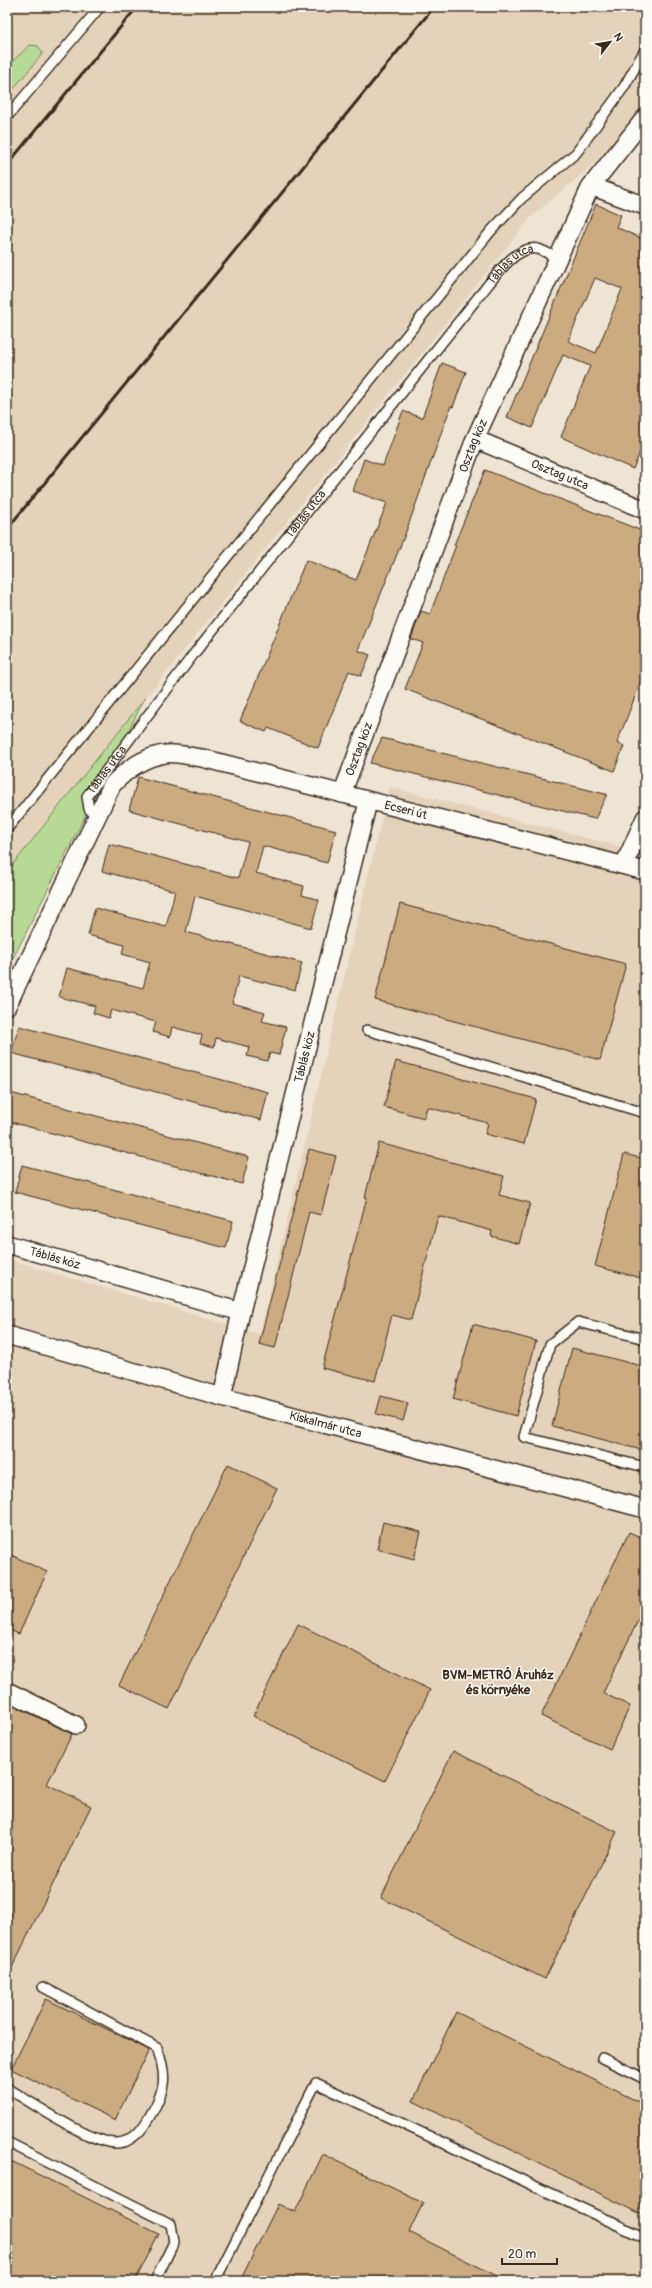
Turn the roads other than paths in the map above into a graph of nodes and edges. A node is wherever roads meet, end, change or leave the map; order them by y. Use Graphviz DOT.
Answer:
graph roads {
  1 [pos="100,7"];
  2 [pos="645,50"];
  3 [pos="7,117"];
  4 [pos="645,118"];
  5 [pos="591,186"];
  6 [pos="645,206"];
  7 [pos="558,258"];
  8 [pos="475,439"];
  9 [pos="645,510"];
  10 [pos="165,754"];
  11 [pos="342,794"];
  12 [pos="368,802"];
  13 [pos="97,817"];
  14 [pos="645,818"];
  15 [pos="7,829"];
  16 [pos="624,865"];
  17 [pos="645,871"];
  18 [pos="7,1006"];
  19 [pos="367,1030"];
  20 [pos="645,1113"];
  21 [pos="7,1244"];
  22 [pos="241,1312"];
  23 [pos="7,1335"];
  24 [pos="645,1339"];
  25 [pos="222,1397"];
  26 [pos="645,1467"];
  27 [pos="645,1510"];
  28 [pos="7,1691"];
  29 [pos="76,1726"];
  30 [pos="43,1987"];
  31 [pos="602,2058"];
  32 [pos="645,2078"];
  33 [pos="7,2088"];
  34 [pos="7,2142"];
  35 [pos="645,2238"];
  36 [pos="155,2281"];
  37 [pos="215,2281"];
  1 -- 3 [label="lane"];
  2 -- 15 [label="lane"];
  4 -- 5 [label="street, Osztag köz"];
  5 -- 6 [label="street"];
  5 -- 7 [label="street, Osztag köz"];
  7 -- 8 [label="street, Osztag köz"];
  7 -- 13 [label="lane, Táblás utca"];
  8 -- 9 [label="street, Osztag utca"];
  8 -- 11 [label="street, Osztag köz"];
  10 -- 11 [label="street, Ecseri út"];
  10 -- 13 [label="street, Táblás utca"];
  11 -- 12 [label="street, Ecseri út"];
  12 -- 16 [label="street, Ecseri út"];
  12 -- 22 [label="street, Táblás köz"];
  13 -- 18 [label="street, Táblás utca"];
  14 -- 16 [label="street"];
  16 -- 17 [label="street, Ecseri út"];
  19 -- 20 [label="lane"];
  21 -- 22 [label="street, Táblás köz"];
  22 -- 25 [label="street, Táblás köz"];
  23 -- 25 [label="street, Kiskalmár utca"];
  24 -- 26 [label="lane"];
  25 -- 27 [label="street, Kiskalmár utca"];
  28 -- 29 [label="street"];
  30 -- 33 [label="lane"];
  31 -- 32 [label="lane"];
  34 -- 36 [label="lane"];
  35 -- 37 [label="lane"];
}
